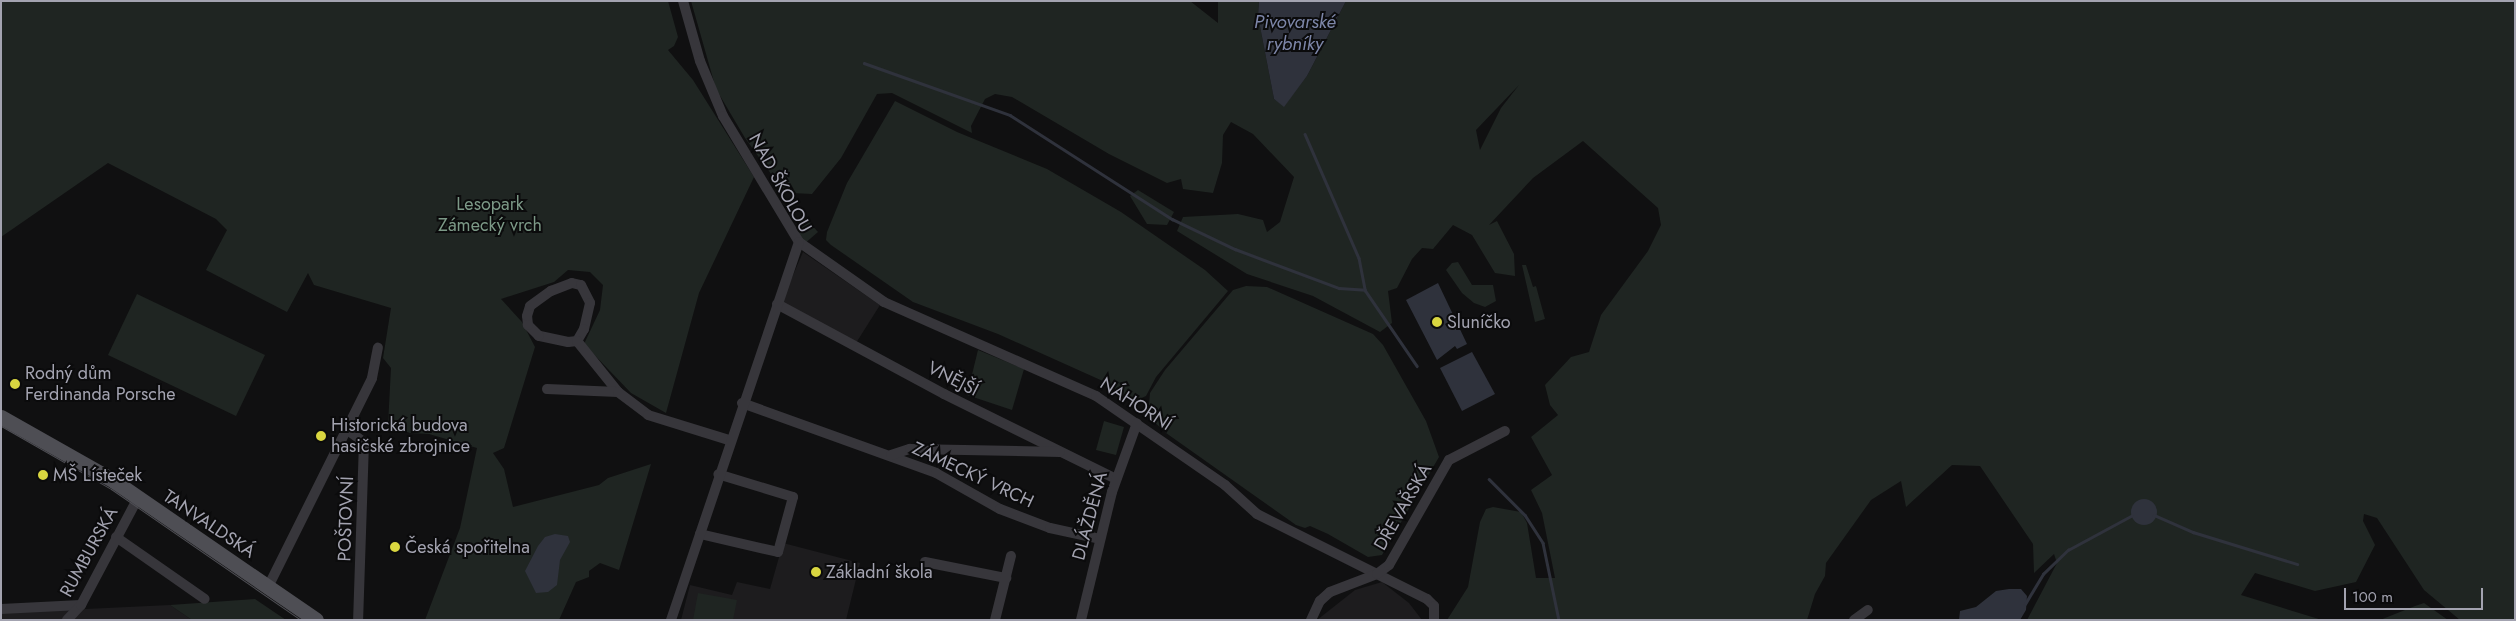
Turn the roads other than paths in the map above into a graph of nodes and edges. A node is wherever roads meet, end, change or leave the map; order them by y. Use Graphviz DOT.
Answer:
graph roads {
  1 [pos="683,1"];
  2 [pos="799,242"];
  3 [pos="777,304"];
  4 [pos="577,341"];
  5 [pos="378,348"];
  6 [pos="547,389"];
  7 [pos="618,392"];
  8 [pos="742,403"];
  9 [pos="1,417"];
  10 [pos="1137,423"];
  11 [pos="346,429"];
  12 [pos="1506,431"];
  13 [pos="730,440"];
  14 [pos="1064,452"];
  15 [pos="891,455"];
  16 [pos="718,474"];
  17 [pos="1116,479"];
  18 [pos="138,498"];
  19 [pos="700,534"];
  20 [pos="116,537"];
  21 [pos="1100,539"];
  22 [pos="1011,556"];
  23 [pos="925,562"];
  24 [pos="1377,574"];
  25 [pos="1006,578"];
  26 [pos="268,587"];
  27 [pos="205,599"];
  28 [pos="81,605"];
  29 [pos="1,609"];
  30 [pos="1868,610"];
  31 [pos="68,620"];
  32 [pos="316,620"];
  33 [pos="358,620"];
  34 [pos="671,620"];
  35 [pos="995,620"];
  36 [pos="1081,620"];
  37 [pos="1311,620"];
  38 [pos="1434,620"];
  39 [pos="1854,620"];
  1 -- 2 [label="street, NAD ŠKOLOU"];
  2 -- 3 [label="street, NAD ŠKOLOU"];
  2 -- 10 [label="street, NÁHORNÍ"];
  3 -- 8 [label="street, NAD ŠKOLOU"];
  3 -- 14 [label="street, VNĚJŠÍ"];
  4 -- 4 [label="street"];
  4 -- 7 [label="street"];
  5 -- 11 [label="street"];
  6 -- 7 [label="street"];
  7 -- 13 [label="street"];
  8 -- 13 [label="street, NAD ŠKOLOU"];
  8 -- 15 [label="street, ZÁMECKÝ VRCH"];
  9 -- 18 [label="main road, TANVALDSKÁ"];
  10 -- 17 [label="street, DLÁŽDĚNÁ"];
  10 -- 24 [label="street, NÁHORNÍ"];
  11 -- 26 [label="street"];
  11 -- 33 [label="street, POŠTOVNÍ"];
  12 -- 24 [label="street, DŘEVAŘSKÁ"];
  13 -- 16 [label="street, NAD ŠKOLOU"];
  14 -- 15 [label="street, ZÁMECKÝ VRCH"];
  14 -- 17 [label="street, VNĚJŠÍ"];
  15 -- 21 [label="street, ZÁMECKÝ VRCH"];
  16 -- 19 [label="street, NAD ŠKOLOU"];
  16 -- 19 [label="street"];
  17 -- 21 [label="street, DLÁŽDĚNÁ"];
  18 -- 20 [label="street, RUMBURSKÁ"];
  18 -- 26 [label="main road, TANVALDSKÁ"];
  19 -- 34 [label="street, NAD ŠKOLOU"];
  20 -- 27 [label="street"];
  20 -- 28 [label="street, RUMBURSKÁ"];
  21 -- 36 [label="street, DLÁŽDĚNÁ"];
  22 -- 25 [label="street"];
  23 -- 25 [label="street"];
  24 -- 37 [label="street, DŘEVAŘSKÁ"];
  24 -- 38 [label="street, NÁHORNÍ"];
  25 -- 35 [label="street"];
  26 -- 32 [label="main road, TANVALDSKÁ"];
  28 -- 29 [label="street"];
  28 -- 31 [label="street, RUMBURSKÁ"];
  30 -- 39 [label="street"];
}
